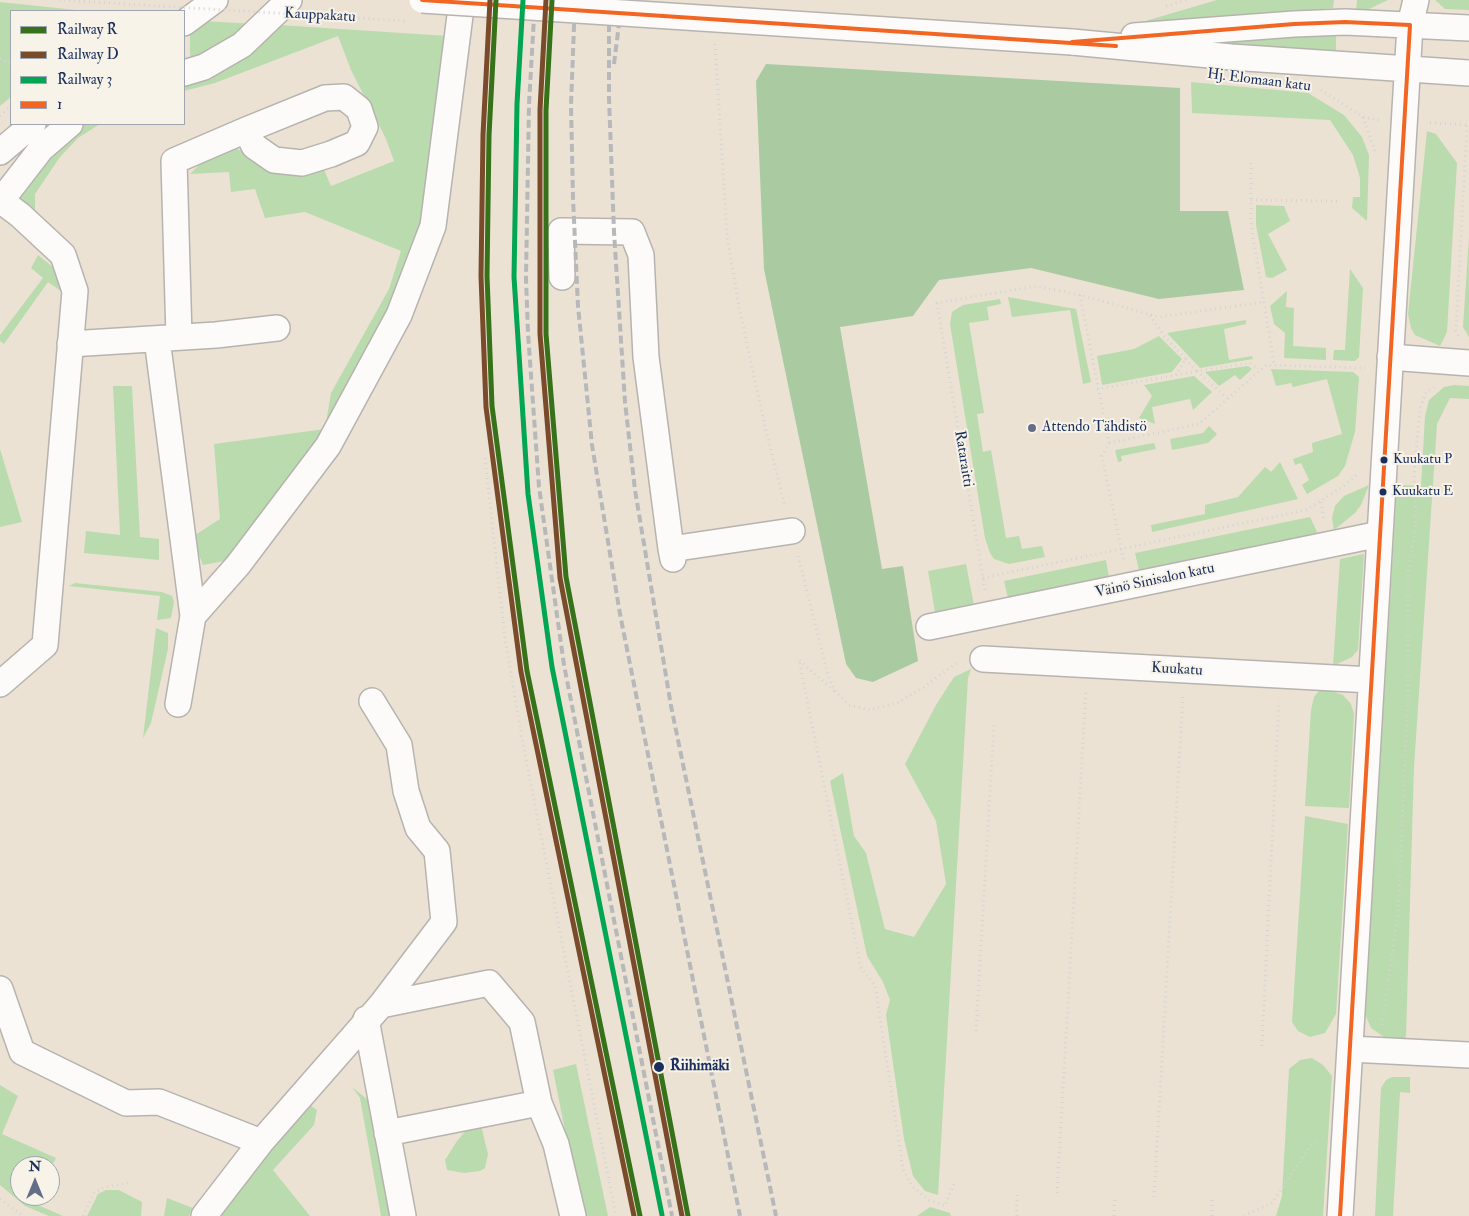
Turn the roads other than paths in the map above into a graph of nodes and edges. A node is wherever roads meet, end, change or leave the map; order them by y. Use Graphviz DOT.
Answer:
graph roads {
  1 [pos="215,0"];
  2 [pos="289,0"];
  3 [pos="422,0"];
  4 [pos="462,0"];
  5 [pos="1416,0"];
  6 [pos="185,22"];
  7 [pos="1410,25"];
  8 [pos="1469,28"];
  9 [pos="1072,42"];
  10 [pos="1408,69"];
  11 [pos="185,73"];
  12 [pos="1469,73"];
  13 [pos="32,125"];
  14 [pos="69,125"];
  15 [pos="246,130"];
  16 [pos="0,152"];
  17 [pos="0,201"];
  18 [pos="562,277"];
  19 [pos="276,328"];
  20 [pos="168,338"];
  21 [pos="70,344"];
  22 [pos="1465,353"];
  23 [pos="1390,357"];
  24 [pos="792,531"];
  25 [pos="1380,534"];
  26 [pos="193,616"];
  27 [pos="928,628"];
  28 [pos="983,659"];
  29 [pos="1371,680"];
  30 [pos="0,684"];
  31 [pos="372,701"];
  32 [pos="178,704"];
  33 [pos="0,989"];
  34 [pos="373,1012"];
  35 [pos="1350,1050"];
  36 [pos="1469,1055"];
  37 [pos="539,1103"];
  38 [pos="387,1133"];
  39 [pos="261,1142"];
  40 [pos="204,1216"];
  41 [pos="403,1216"];
  42 [pos="573,1216"];
  43 [pos="1340,1216"];
  1 -- 6 [label="street"];
  2 -- 11 [label="street"];
  3 -- 9 [label="street, Hj. Elomaan katu, bridge"];
  4 -- 26 [label="street"];
  5 -- 7 [label="street"];
  7 -- 8 [label="street, Hj. Elomaan katu"];
  7 -- 9 [label="street, Hj. Elomaan katu"];
  7 -- 10 [label="street"];
  9 -- 10 [label="street, Hj. Elomaan katu"];
  10 -- 12 [label="street, Hj. Elomaan katu"];
  10 -- 23 [label="street"];
  13 -- 16 [label="street"];
  14 -- 17 [label="street"];
  15 -- 20 [label="street"];
  17 -- 21 [label="street"];
  18 -- 24 [label="street"];
  19 -- 20 [label="street"];
  20 -- 21 [label="street"];
  20 -- 26 [label="street"];
  21 -- 30 [label="street"];
  22 -- 23 [label="street"];
  23 -- 25 [label="street"];
  25 -- 27 [label="street, Väinö Sinisalon katu"];
  25 -- 29 [label="street"];
  26 -- 32 [label="street"];
  28 -- 29 [label="street, Kuukatu"];
  29 -- 35 [label="street"];
  31 -- 34 [label="street"];
  33 -- 39 [label="street"];
  34 -- 37 [label="street"];
  34 -- 38 [label="street"];
  34 -- 39 [label="street"];
  35 -- 36 [label="street"];
  35 -- 43 [label="street"];
  37 -- 38 [label="street"];
  37 -- 42 [label="street"];
  38 -- 41 [label="street"];
  39 -- 40 [label="street"];
}
